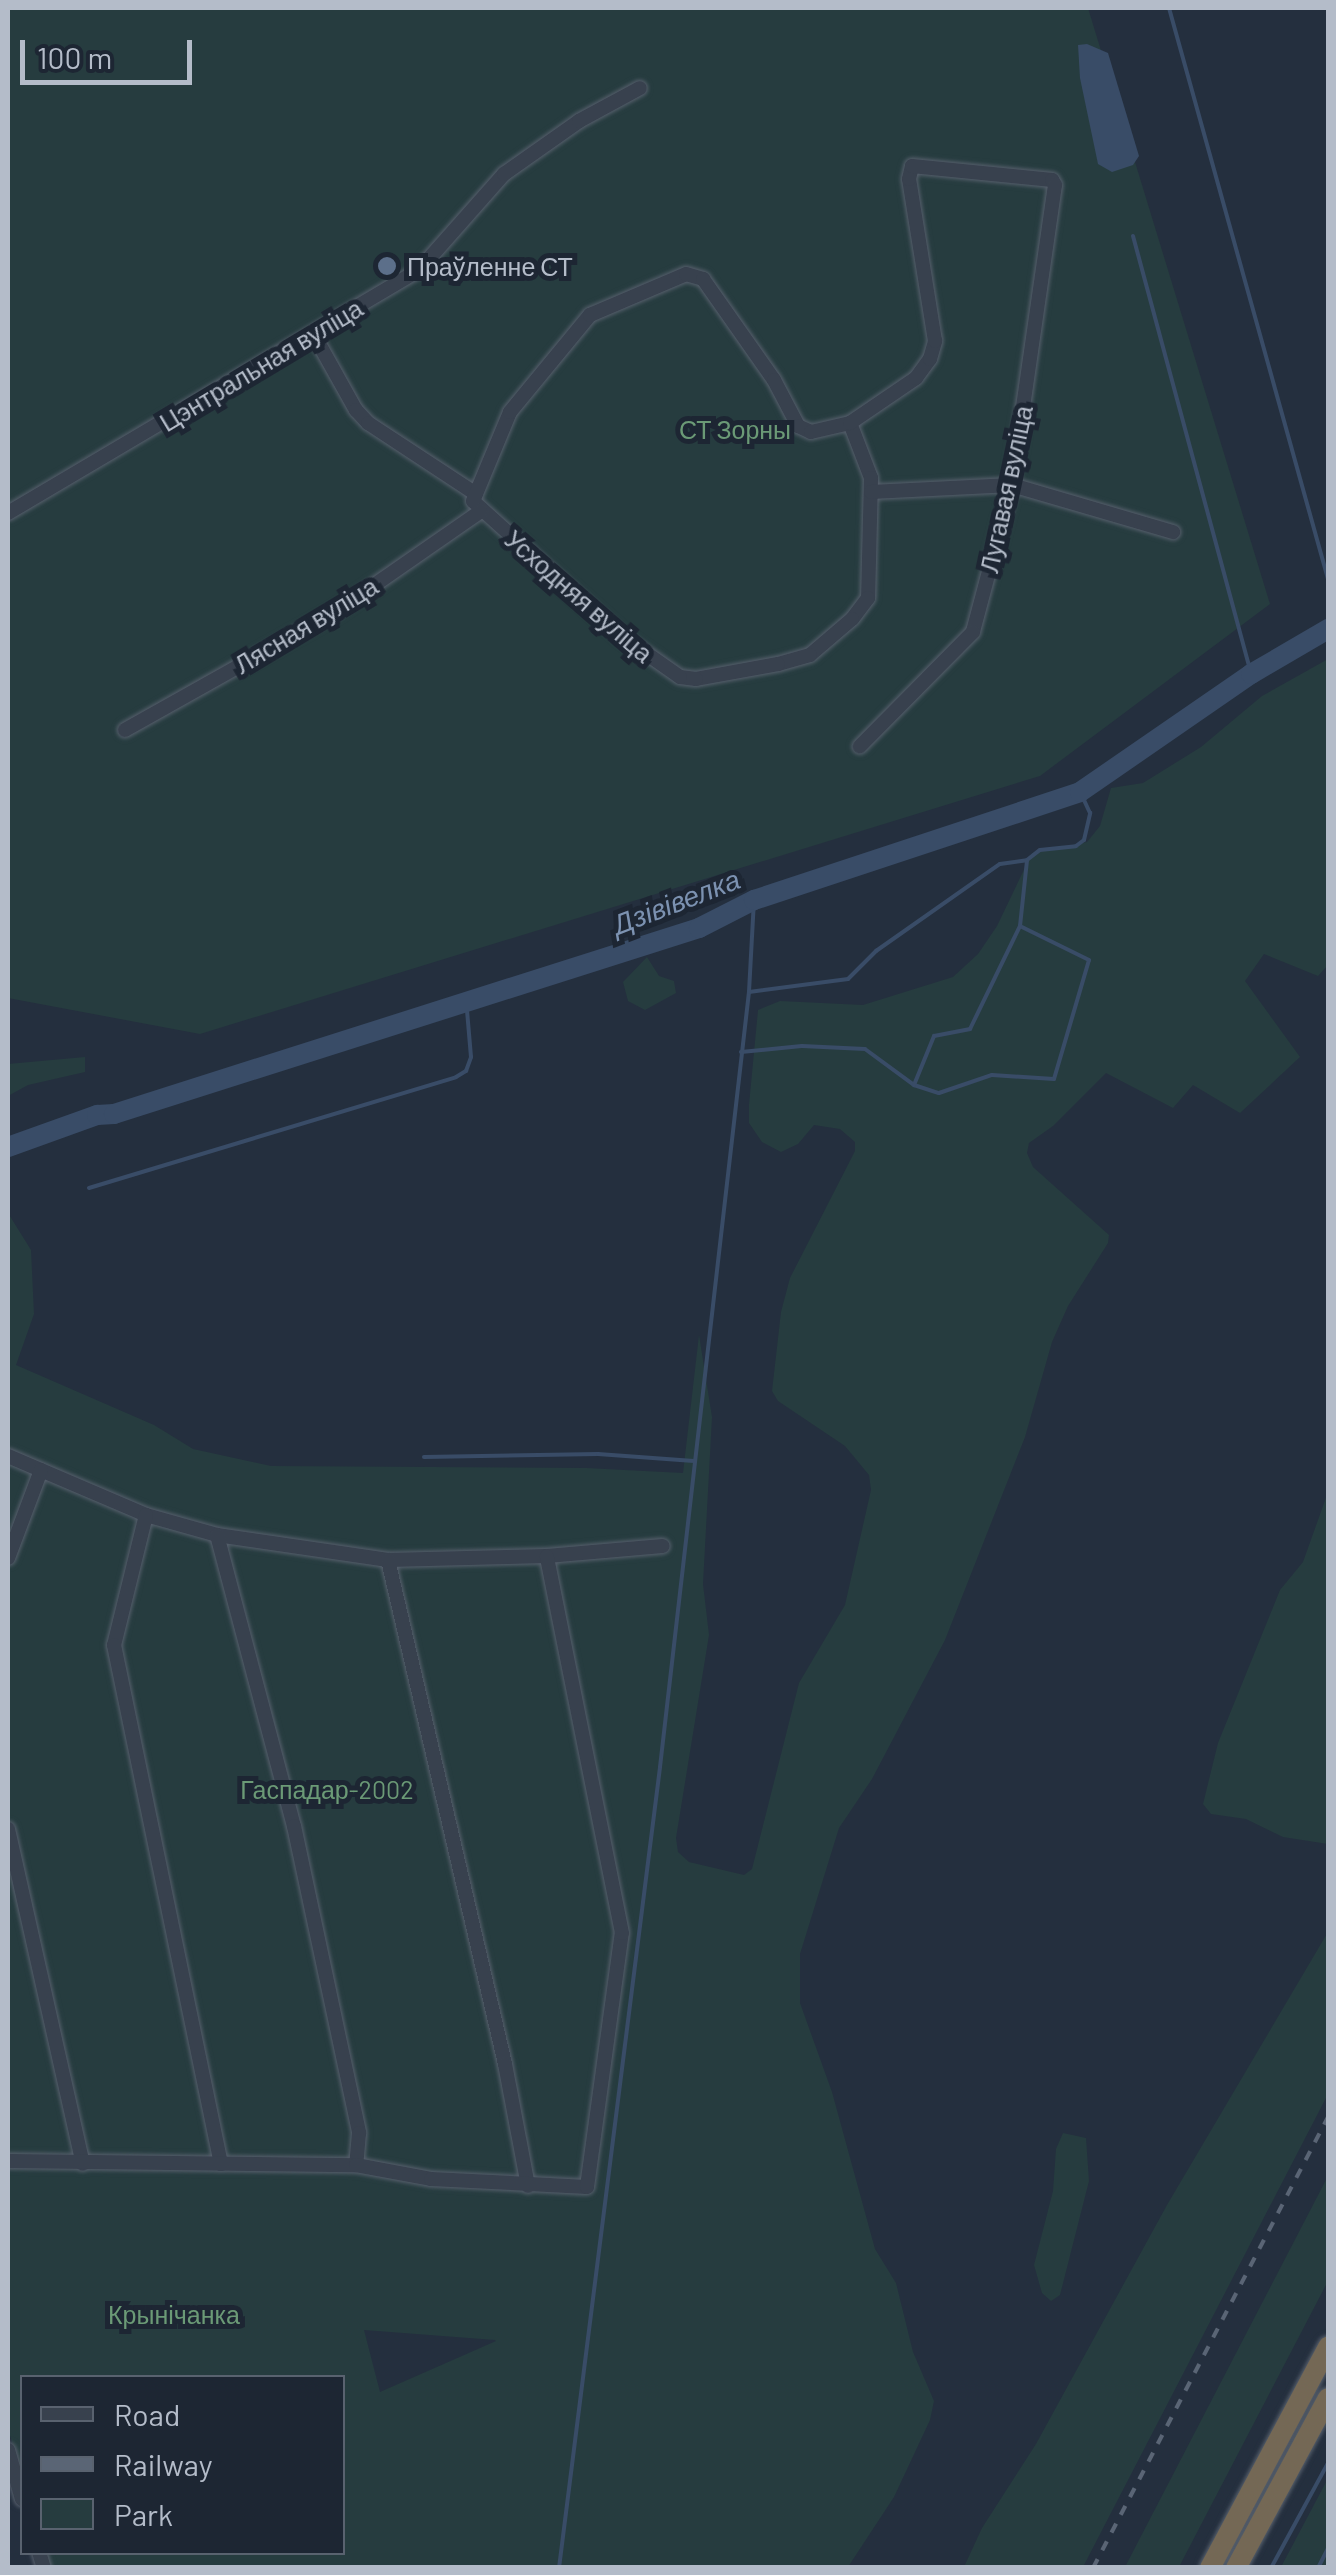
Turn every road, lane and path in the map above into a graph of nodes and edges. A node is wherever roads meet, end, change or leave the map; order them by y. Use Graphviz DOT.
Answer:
graph roads {
  1 [pos="640,88"];
  2 [pos="314,334"];
  3 [pos="850,423"];
  4 [pos="1012,486"];
  5 [pos="871,492"];
  6 [pos="476,494"];
  7 [pos="481,512"];
  8 [pos="8,513"];
  9 [pos="1172,532"];
  10 [pos="125,730"];
  11 [pos="860,746"];
  12 [pos="8,1456"];
  13 [pos="42,1470"];
  14 [pos="146,1515"];
  15 [pos="218,1535"];
  16 [pos="663,1546"];
  17 [pos="547,1556"];
  18 [pos="8,1558"];
  19 [pos="388,1560"];
  20 [pos="8,1829"];
  21 [pos="8,2161"];
  22 [pos="83,2164"];
  23 [pos="221,2164"];
  24 [pos="356,2165"];
  25 [pos="528,2186"];
  26 [pos="1328,2347"];
  27 [pos="1328,2398"];
  28 [pos="8,2450"];
  29 [pos="20,2492"];
  30 [pos="1210,2568"];
  31 [pos="1236,2568"];
  1 -- 2 [label="street, Цэнтральная вуліца"];
  2 -- 6 [label="street"];
  2 -- 8 [label="street, Цэнтральная вуліца"];
  3 -- 4 [label="street, Лугавая вуліца"];
  3 -- 5 [label="street"];
  3 -- 6 [label="street"];
  4 -- 5 [label="street"];
  4 -- 9 [label="street"];
  4 -- 11 [label="street, Лугавая вуліца"];
  5 -- 7 [label="street, Усходняя вуліца"];
  6 -- 7 [label="street"];
  7 -- 10 [label="street, Лясная вуліца"];
  12 -- 13 [label="street"];
  13 -- 14 [label="street"];
  13 -- 18 [label="street"];
  14 -- 15 [label="street"];
  14 -- 23 [label="street"];
  15 -- 19 [label="street"];
  15 -- 24 [label="street"];
  16 -- 17 [label="street"];
  17 -- 19 [label="street"];
  17 -- 25 [label="street"];
  19 -- 25 [label="street"];
  20 -- 22 [label="street"];
  21 -- 22 [label="street"];
  22 -- 23 [label="street"];
  23 -- 24 [label="street"];
  24 -- 25 [label="street"];
  26 -- 30 [label="highway"];
  27 -- 31 [label="highway"];
  28 -- 29 [label="street"];
}
